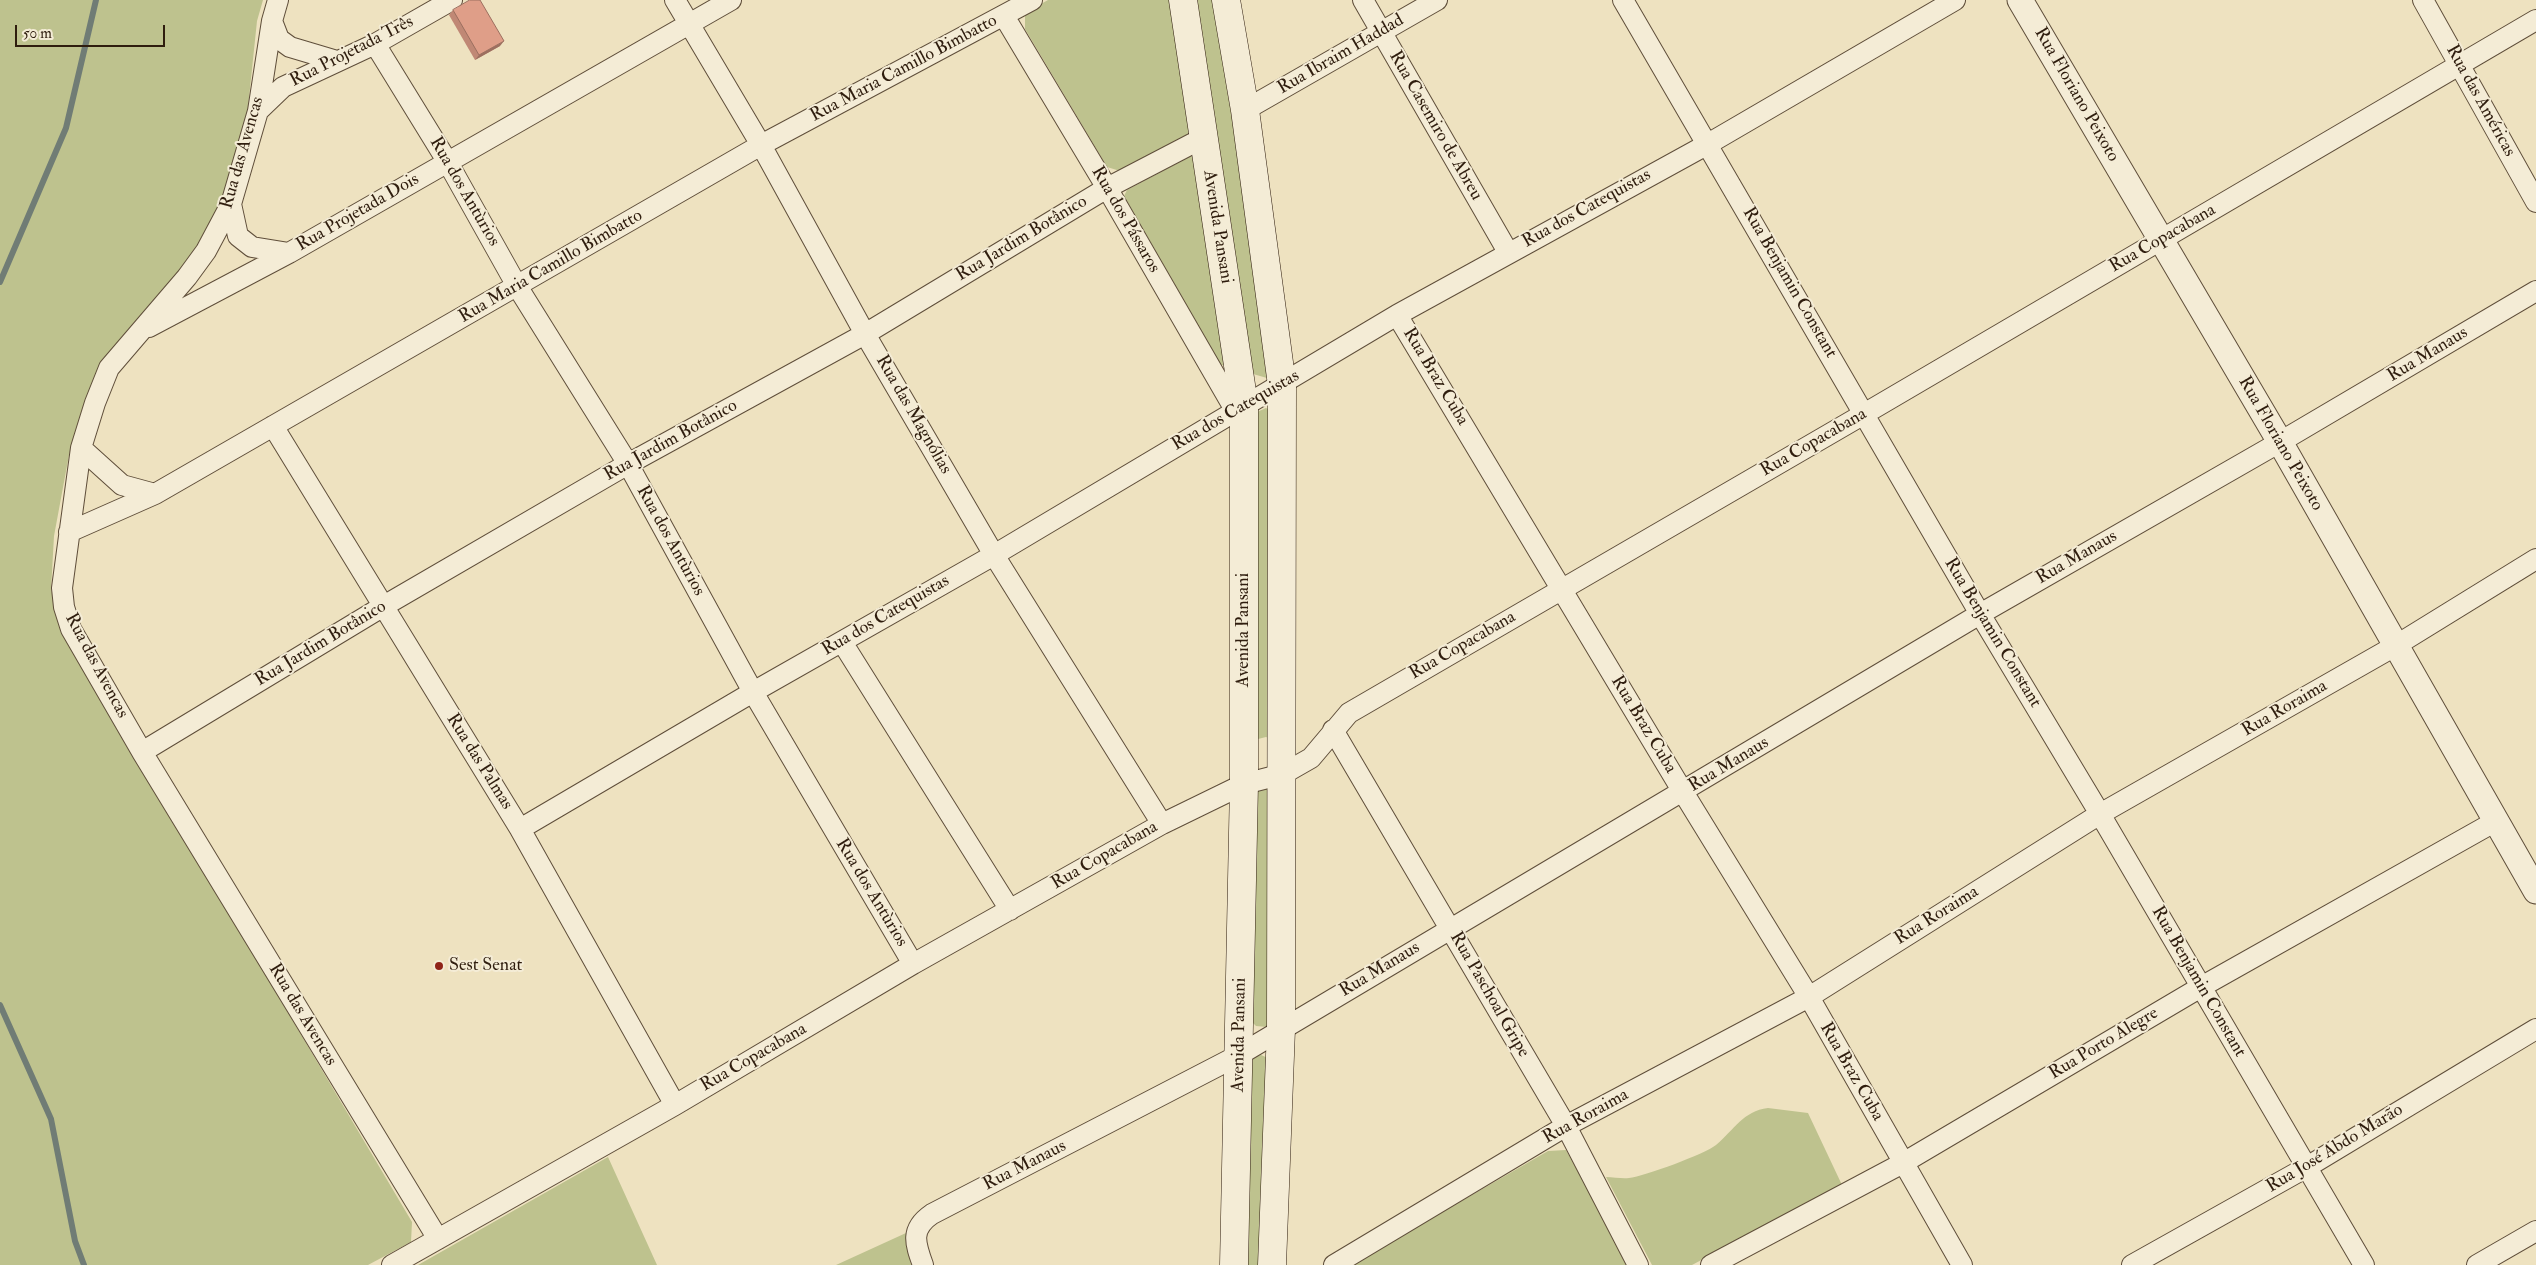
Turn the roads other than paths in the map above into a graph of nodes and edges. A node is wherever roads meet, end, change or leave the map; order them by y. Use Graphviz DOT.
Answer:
graph roads {
  1 [pos="278,0"];
  2 [pos="452,0"];
  3 [pos="675,0"];
  4 [pos="731,0"];
  5 [pos="1032,0"];
  6 [pos="1183,0"];
  7 [pos="1226,0"];
  8 [pos="1363,0"];
  9 [pos="1436,0"];
  10 [pos="1623,0"];
  11 [pos="1955,0"];
  12 [pos="2020,0"];
  13 [pos="2423,0"];
  14 [pos="1004,16"];
  15 [pos="2536,20"];
  16 [pos="272,21"];
  17 [pos="689,24"];
  18 [pos="1381,32"];
  19 [pos="375,44"];
  20 [pos="337,61"];
  21 [pos="2460,64"];
  22 [pos="1245,110"];
  23 [pos="258,111"];
  24 [pos="1203,138"];
  25 [pos="1708,144"];
  26 [pos="761,145"];
  27 [pos="447,161"];
  28 [pos="1107,188"];
  29 [pos="2536,202"];
  30 [pos="232,204"];
  31 [pos="2161,241"];
  32 [pos="1508,252"];
  33 [pos="289,253"];
  34 [pos="517,286"];
  35 [pos="2536,291"];
  36 [pos="1398,315"];
  37 [pos="138,333"];
  38 [pos="865,334"];
  39 [pos="1282,385"];
  40 [pos="1241,413"];
  41 [pos="1864,414"];
  42 [pos="273,426"];
  43 [pos="2280,442"];
  44 [pos="81,448"];
  45 [pos="628,464"];
  46 [pos="155,494"];
  47 [pos="69,532"];
  48 [pos="994,555"];
  49 [pos="2536,559"];
  50 [pos="1562,588"];
  51 [pos="382,607"];
  52 [pos="1980,614"];
  53 [pos="842,642"];
  54 [pos="2395,646"];
  55 [pos="753,692"];
  56 [pos="1333,730"];
  57 [pos="142,752"];
  58 [pos="1282,774"];
  59 [pos="1244,784"];
  60 [pos="1683,792"];
  61 [pos="2100,814"];
  62 [pos="2496,821"];
  63 [pos="1162,824"];
  64 [pos="520,829"];
  65 [pos="2536,891"];
  66 [pos="1010,910"];
  67 [pos="1450,928"];
  68 [pos="913,964"];
  69 [pos="2201,987"];
  70 [pos="1808,997"];
  71 [pos="1281,1029"];
  72 [pos="2536,1029"];
  73 [pos="1239,1055"];
  74 [pos="675,1105"];
  75 [pos="1566,1126"];
  76 [pos="1903,1163"];
  77 [pos="2307,1167"];
  78 [pos="2536,1231"];
  79 [pos="438,1239"];
  80 [pos="392,1265"];
  81 [pos="923,1265"];
  82 [pos="1234,1265"];
  83 [pos="1272,1265"];
  84 [pos="1334,1265"];
  85 [pos="1638,1265"];
  86 [pos="1711,1265"];
  87 [pos="1962,1265"];
  88 [pos="2132,1265"];
  89 [pos="2364,1265"];
  90 [pos="2476,1265"];
  1 -- 16 [label="street, Rua das Avencas"];
  2 -- 19 [label="street, Rua Projetada Três"];
  3 -- 17 [label="street, Rua das Magnólias"];
  4 -- 17 [label="street, Rua Projetada Dois"];
  5 -- 14 [label="street, Rua Maria Camillo Bimbatto"];
  6 -- 24 [label="main road, Avenida Pansani"];
  7 -- 22 [label="main road"];
  8 -- 18 [label="street, Rua Casemiro de Abreu"];
  9 -- 18 [label="street, Rua Ibraim Haddad"];
  10 -- 25 [label="street, Rua Benjamin Constant"];
  11 -- 25 [label="street, Rua dos Catequistas"];
  12 -- 31 [label="street, Rua Floriano Peixoto"];
  13 -- 21 [label="street, Rua das Américas"];
  14 -- 26 [label="street, Rua Maria Camillo Bimbatto"];
  14 -- 28 [label="street, Rua dos Pássaros"];
  15 -- 21 [label="street, Rua Copacabana"];
  16 -- 20 [label="street"];
  16 -- 23 [label="street, Rua das Avencas"];
  17 -- 26 [label="street, Rua das Magnólias"];
  17 -- 27 [label="street, Rua Projetada Dois"];
  18 -- 22 [label="street, Rua Ibraim Haddad"];
  18 -- 32 [label="street, Rua Casemiro de Abreu"];
  19 -- 20 [label="street, Rua Projetada Três"];
  19 -- 27 [label="street, Rua dos Antùrios"];
  20 -- 23 [label="street, Rua Projetada Três"];
  21 -- 29 [label="street, Rua das Américas"];
  21 -- 31 [label="street, Rua Copacabana"];
  22 -- 39 [label="main road"];
  23 -- 30 [label="street, Rua das Avencas"];
  24 -- 28 [label="street, Rua Jardim Botânico"];
  24 -- 40 [label="main road, Avenida Pansani"];
  25 -- 32 [label="street, Rua dos Catequistas"];
  25 -- 41 [label="street, Rua Benjamin Constant"];
  26 -- 34 [label="street, Rua Maria Camillo Bimbatto"];
  26 -- 38 [label="street, Rua das Magnólias"];
  27 -- 33 [label="street, Rua Projetada Dois"];
  27 -- 34 [label="street, Rua dos Antùrios"];
  28 -- 38 [label="street, Rua Jardim Botânico"];
  28 -- 40 [label="street, Rua dos Pássaros"];
  30 -- 33 [label="street"];
  30 -- 37 [label="street, Rua das Avencas"];
  31 -- 41 [label="street, Rua Copacabana"];
  31 -- 43 [label="street, Rua Floriano Peixoto"];
  32 -- 36 [label="street, Rua dos Catequistas"];
  33 -- 37 [label="street, Rua Projetada Dois"];
  34 -- 42 [label="street, Rua Maria Camillo Bimbatto"];
  34 -- 45 [label="street, Rua dos Antùrios"];
  35 -- 43 [label="street, Rua Manaus"];
  36 -- 39 [label="street, Rua dos Catequistas"];
  36 -- 50 [label="street, Rua Braz Cuba"];
  37 -- 44 [label="street, Rua das Avencas"];
  38 -- 45 [label="street, Rua Jardim Botânico"];
  38 -- 48 [label="street, Rua das Magnólias"];
  39 -- 40 [label="street, Rua dos Catequistas"];
  39 -- 58 [label="main road"];
  40 -- 48 [label="street, Rua dos Catequistas"];
  40 -- 59 [label="main road, Avenida Pansani"];
  41 -- 50 [label="street, Rua Copacabana"];
  41 -- 52 [label="street, Rua Benjamin Constant"];
  42 -- 46 [label="street, Rua Maria Camillo Bimbatto"];
  42 -- 51 [label="street, Rua das Palmas"];
  43 -- 52 [label="street, Rua Manaus"];
  43 -- 54 [label="street, Rua Floriano Peixoto"];
  44 -- 46 [label="street"];
  44 -- 47 [label="street, Rua das Avencas"];
  45 -- 51 [label="street, Rua Jardim Botânico"];
  45 -- 55 [label="street, Rua dos Antùrios"];
  46 -- 47 [label="street, Rua Maria Camillo Bimbatto"];
  47 -- 57 [label="street, Rua das Avencas"];
  48 -- 53 [label="street, Rua dos Catequistas"];
  48 -- 63 [label="street, Rua das Magnólias"];
  49 -- 54 [label="street, Rua Roraima"];
  50 -- 56 [label="street, Rua Copacabana"];
  50 -- 60 [label="street, Rua Braz Cuba"];
  51 -- 57 [label="street, Rua Jardim Botânico"];
  51 -- 64 [label="street, Rua das Palmas"];
  52 -- 60 [label="street, Rua Manaus"];
  52 -- 61 [label="street, Rua Benjamin Constant"];
  53 -- 55 [label="street, Rua dos Catequistas"];
  53 -- 66 [label="street"];
  54 -- 61 [label="street, Rua Roraima"];
  54 -- 62 [label="street, Rua Floriano Peixoto"];
  55 -- 64 [label="street, Rua dos Catequistas"];
  55 -- 68 [label="street, Rua dos Antùrios"];
  56 -- 58 [label="street, Rua Copacabana"];
  56 -- 67 [label="street, Rua Paschoal Gripe"];
  57 -- 79 [label="street, Rua das Avencas"];
  58 -- 59 [label="street, Rua Copacabana"];
  58 -- 71 [label="main road"];
  59 -- 63 [label="street, Rua Copacabana"];
  59 -- 73 [label="main road, Avenida Pansani"];
  60 -- 67 [label="street, Rua Manaus"];
  60 -- 70 [label="street, Rua Braz Cuba"];
  61 -- 69 [label="street, Rua Benjamin Constant"];
  61 -- 70 [label="street, Rua Roraima"];
  62 -- 65 [label="street, Rua Floriano Peixoto"];
  62 -- 69 [label="street, Rua Porto Alegre"];
  63 -- 66 [label="street, Rua Copacabana"];
  64 -- 74 [label="street, Rua das Palmas"];
  66 -- 68 [label="street, Rua Copacabana"];
  67 -- 71 [label="street, Rua Manaus"];
  67 -- 75 [label="street, Rua Paschoal Gripe"];
  68 -- 74 [label="street, Rua Copacabana"];
  69 -- 76 [label="street, Rua Porto Alegre"];
  69 -- 77 [label="street, Rua Benjamin Constant"];
  70 -- 75 [label="street, Rua Roraima"];
  70 -- 76 [label="street, Rua Braz Cuba"];
  71 -- 73 [label="street, Rua Manaus"];
  71 -- 83 [label="main road"];
  72 -- 77 [label="street, Rua José Abdo Marão"];
  73 -- 81 [label="street, Rua Manaus"];
  73 -- 82 [label="main road, Avenida Pansani"];
  74 -- 79 [label="street, Rua Copacabana"];
  75 -- 84 [label="street, Rua Roraima"];
  75 -- 85 [label="street, Rua Paschoal Gripe"];
  76 -- 86 [label="street, Rua Porto Alegre"];
  76 -- 87 [label="street, Rua Braz Cuba"];
  77 -- 88 [label="street, Rua José Abdo Marão"];
  77 -- 89 [label="street, Rua Benjamin Constant"];
  78 -- 90 [label="street"];
  79 -- 80 [label="street, Rua Copacabana"];
}
